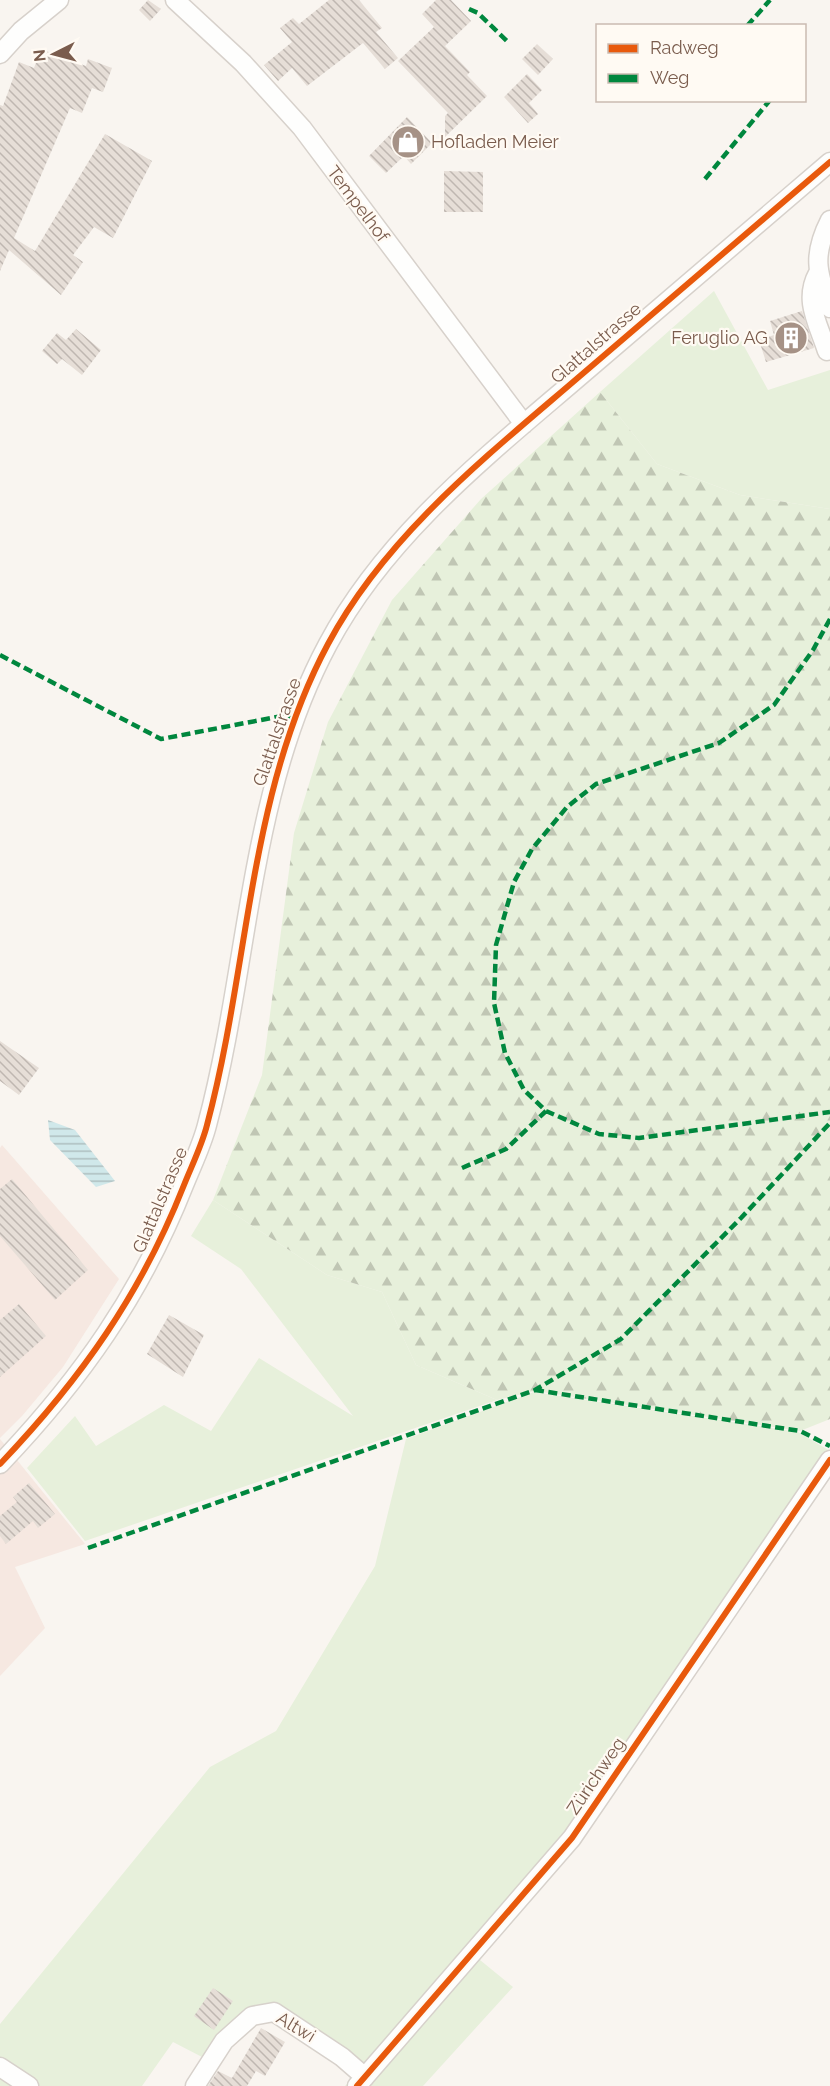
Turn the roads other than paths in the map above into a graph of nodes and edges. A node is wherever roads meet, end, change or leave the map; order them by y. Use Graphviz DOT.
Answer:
graph roads {
  1 [pos="59,0"];
  2 [pos="175,0"];
  3 [pos="0,54"];
  4 [pos="830,162"];
  5 [pos="830,220"];
  6 [pos="818,273"];
  7 [pos="830,308"];
  8 [pos="826,351"];
  9 [pos="524,424"];
  10 [pos="830,1460"];
  11 [pos="0,1464"];
  12 [pos="0,2067"];
  13 [pos="361,2081"];
  14 [pos="29,2086"];
  15 [pos="195,2086"];
  1 -- 3 [label="street"];
  2 -- 9 [label="street, Tempelhof"];
  4 -- 9 [label="street, Glattalstrasse"];
  5 -- 6 [label="street"];
  6 -- 7 [label="street"];
  6 -- 8 [label="street"];
  9 -- 11 [label="street, Glattalstrasse"];
  10 -- 13 [label="street, Zürichweg"];
  12 -- 14 [label="street"];
  13 -- 15 [label="street, Altwi"];
}
